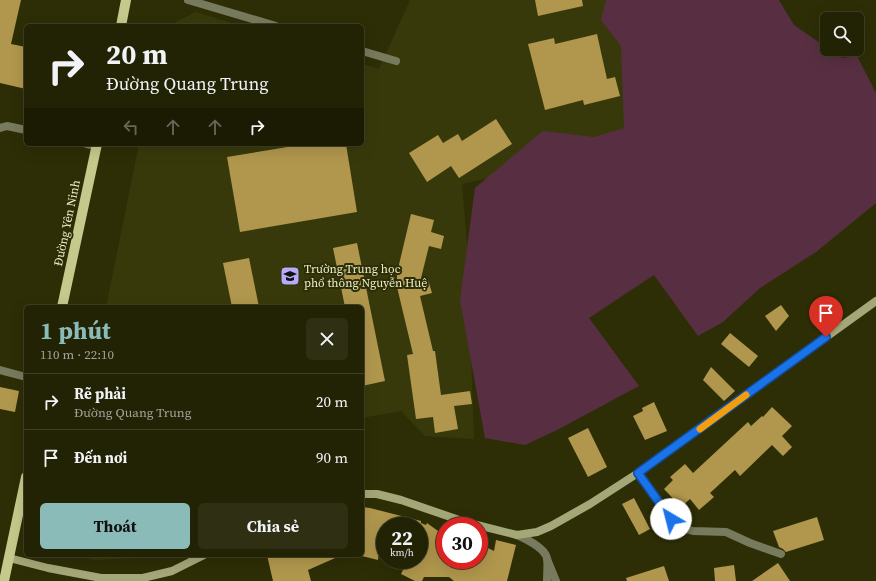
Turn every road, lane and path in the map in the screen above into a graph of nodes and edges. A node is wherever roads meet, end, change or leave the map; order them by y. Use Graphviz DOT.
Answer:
graph roads {
  1 [pos="126,0"];
  2 [pos="188,0"];
  3 [pos="121,24"];
  4 [pos="269,24"];
  5 [pos="364,52"];
  6 [pos="396,61"];
  7 [pos="0,128"];
  8 [pos="24,130"];
  9 [pos="93,146"];
  10 [pos="876,301"];
  11 [pos="62,305"];
  12 [pos="0,370"];
  13 [pos="24,376"];
  14 [pos="638,473"];
  15 [pos="24,486"];
  16 [pos="364,494"];
  17 [pos="517,535"];
  18 [pos="781,554"];
  19 [pos="200,557"];
  20 [pos="9,558"];
  21 [pos="547,558"];
  22 [pos="4,581"];
  23 [pos="547,581"];
  24 [pos="556,581"];
  1 -- 3 [label="main road"];
  2 -- 4 [label="street"];
  5 -- 6 [label="street"];
  7 -- 8 [label="street"];
  9 -- 11 [label="main road, Đường Yên Ninh"];
  10 -- 14 [label="street"];
  12 -- 13 [label="street"];
  14 -- 17 [label="street"];
  14 -- 18 [label="street"];
  15 -- 20 [label="main road"];
  16 -- 17 [label="street"];
  17 -- 21 [label="street"];
  19 -- 20 [label="street"];
  20 -- 22 [label="main road"];
  21 -- 23 [label="street"];
  21 -- 24 [label="street"];
}
